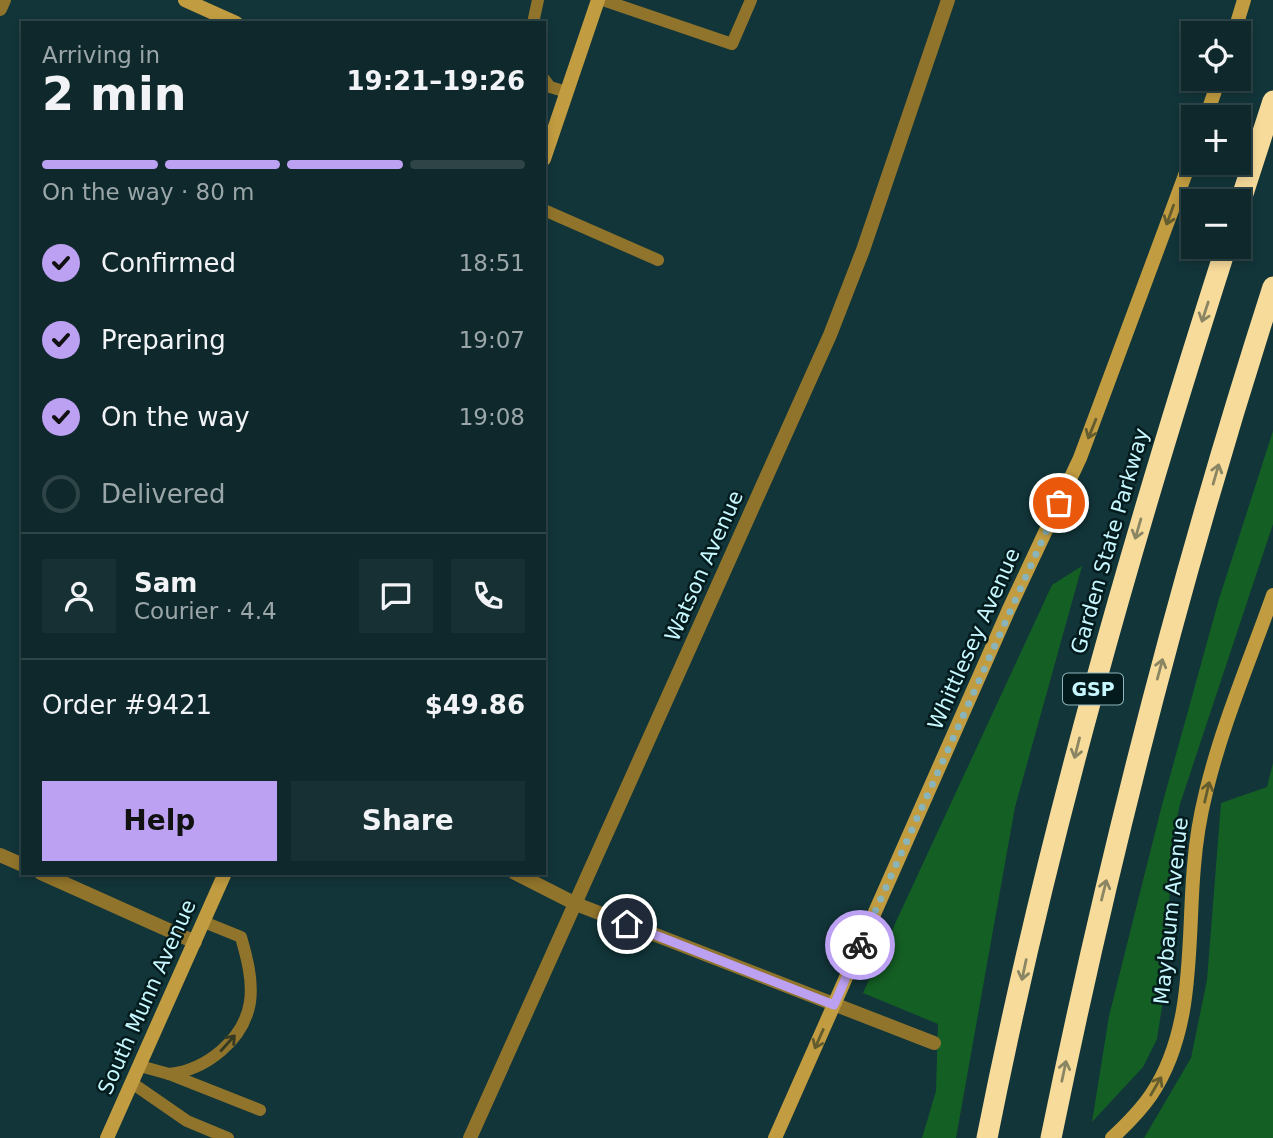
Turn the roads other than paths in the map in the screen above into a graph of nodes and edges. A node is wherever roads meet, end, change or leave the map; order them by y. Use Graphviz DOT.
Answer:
graph roads {
  1 [pos="4,0"];
  2 [pos="185,0"];
  3 [pos="538,0"];
  4 [pos="601,0"];
  5 [pos="751,0"];
  6 [pos="947,0"];
  7 [pos="1244,0"];
  8 [pos="0,9"];
  9 [pos="232,21"];
  10 [pos="533,21"];
  11 [pos="1238,21"];
  12 [pos="546,82"];
  13 [pos="567,92"];
  14 [pos="1273,102"];
  15 [pos="546,153"];
  16 [pos="1185,175"];
  17 [pos="1245,189"];
  18 [pos="546,211"];
  19 [pos="1222,259"];
  20 [pos="658,260"];
  21 [pos="1273,287"];
  22 [pos="1273,595"];
  23 [pos="0,855"];
  24 [pos="21,864"];
  25 [pos="45,875"];
  26 [pos="224,875"];
  27 [pos="519,875"];
  28 [pos="576,904"];
  29 [pos="204,922"];
  30 [pos="195,942"];
  31 [pos="834,1005"];
  32 [pos="934,1043"];
  33 [pos="139,1066"];
  34 [pos="169,1074"];
  35 [pos="132,1083"];
  36 [pos="260,1110"];
  37 [pos="107,1138"];
  38 [pos="228,1138"];
  39 [pos="470,1138"];
  40 [pos="775,1138"];
  41 [pos="987,1138"];
  42 [pos="1051,1138"];
  43 [pos="1112,1138"];
  1 -- 8 [label="street"];
  2 -- 9 [label="main road"];
  3 -- 10 [label="lane"];
  4 -- 5 [label="lane"];
  4 -- 13 [label="main road"];
  6 -- 28 [label="street, Watson Avenue"];
  7 -- 11 [label="main road"];
  12 -- 13 [label="lane"];
  13 -- 15 [label="main road"];
  14 -- 17 [label="highway"];
  16 -- 31 [label="main road, Whittlesey Avenue, one-way"];
  18 -- 20 [label="lane"];
  19 -- 41 [label="highway, Garden State Parkway / GSP, one-way"];
  42 -- 21 [label="highway, GSP, one-way"];
  43 -- 22 [label="main road, Maybaum Avenue, one-way"];
  23 -- 24 [label="street"];
  25 -- 30 [label="street"];
  26 -- 29 [label="main road, South Munn Avenue"];
  27 -- 28 [label="street"];
  28 -- 31 [label="street"];
  28 -- 39 [label="street, Watson Avenue"];
  29 -- 30 [label="main road, South Munn Avenue"];
  34 -- 29 [label="lane, one-way"];
  30 -- 33 [label="main road, South Munn Avenue"];
  31 -- 32 [label="street"];
  31 -- 40 [label="main road, Whittlesey Avenue, one-way"];
  33 -- 34 [label="lane"];
  33 -- 35 [label="main road, South Munn Avenue"];
  34 -- 36 [label="lane"];
  35 -- 37 [label="main road, South Munn Avenue"];
  35 -- 38 [label="lane"];
}
